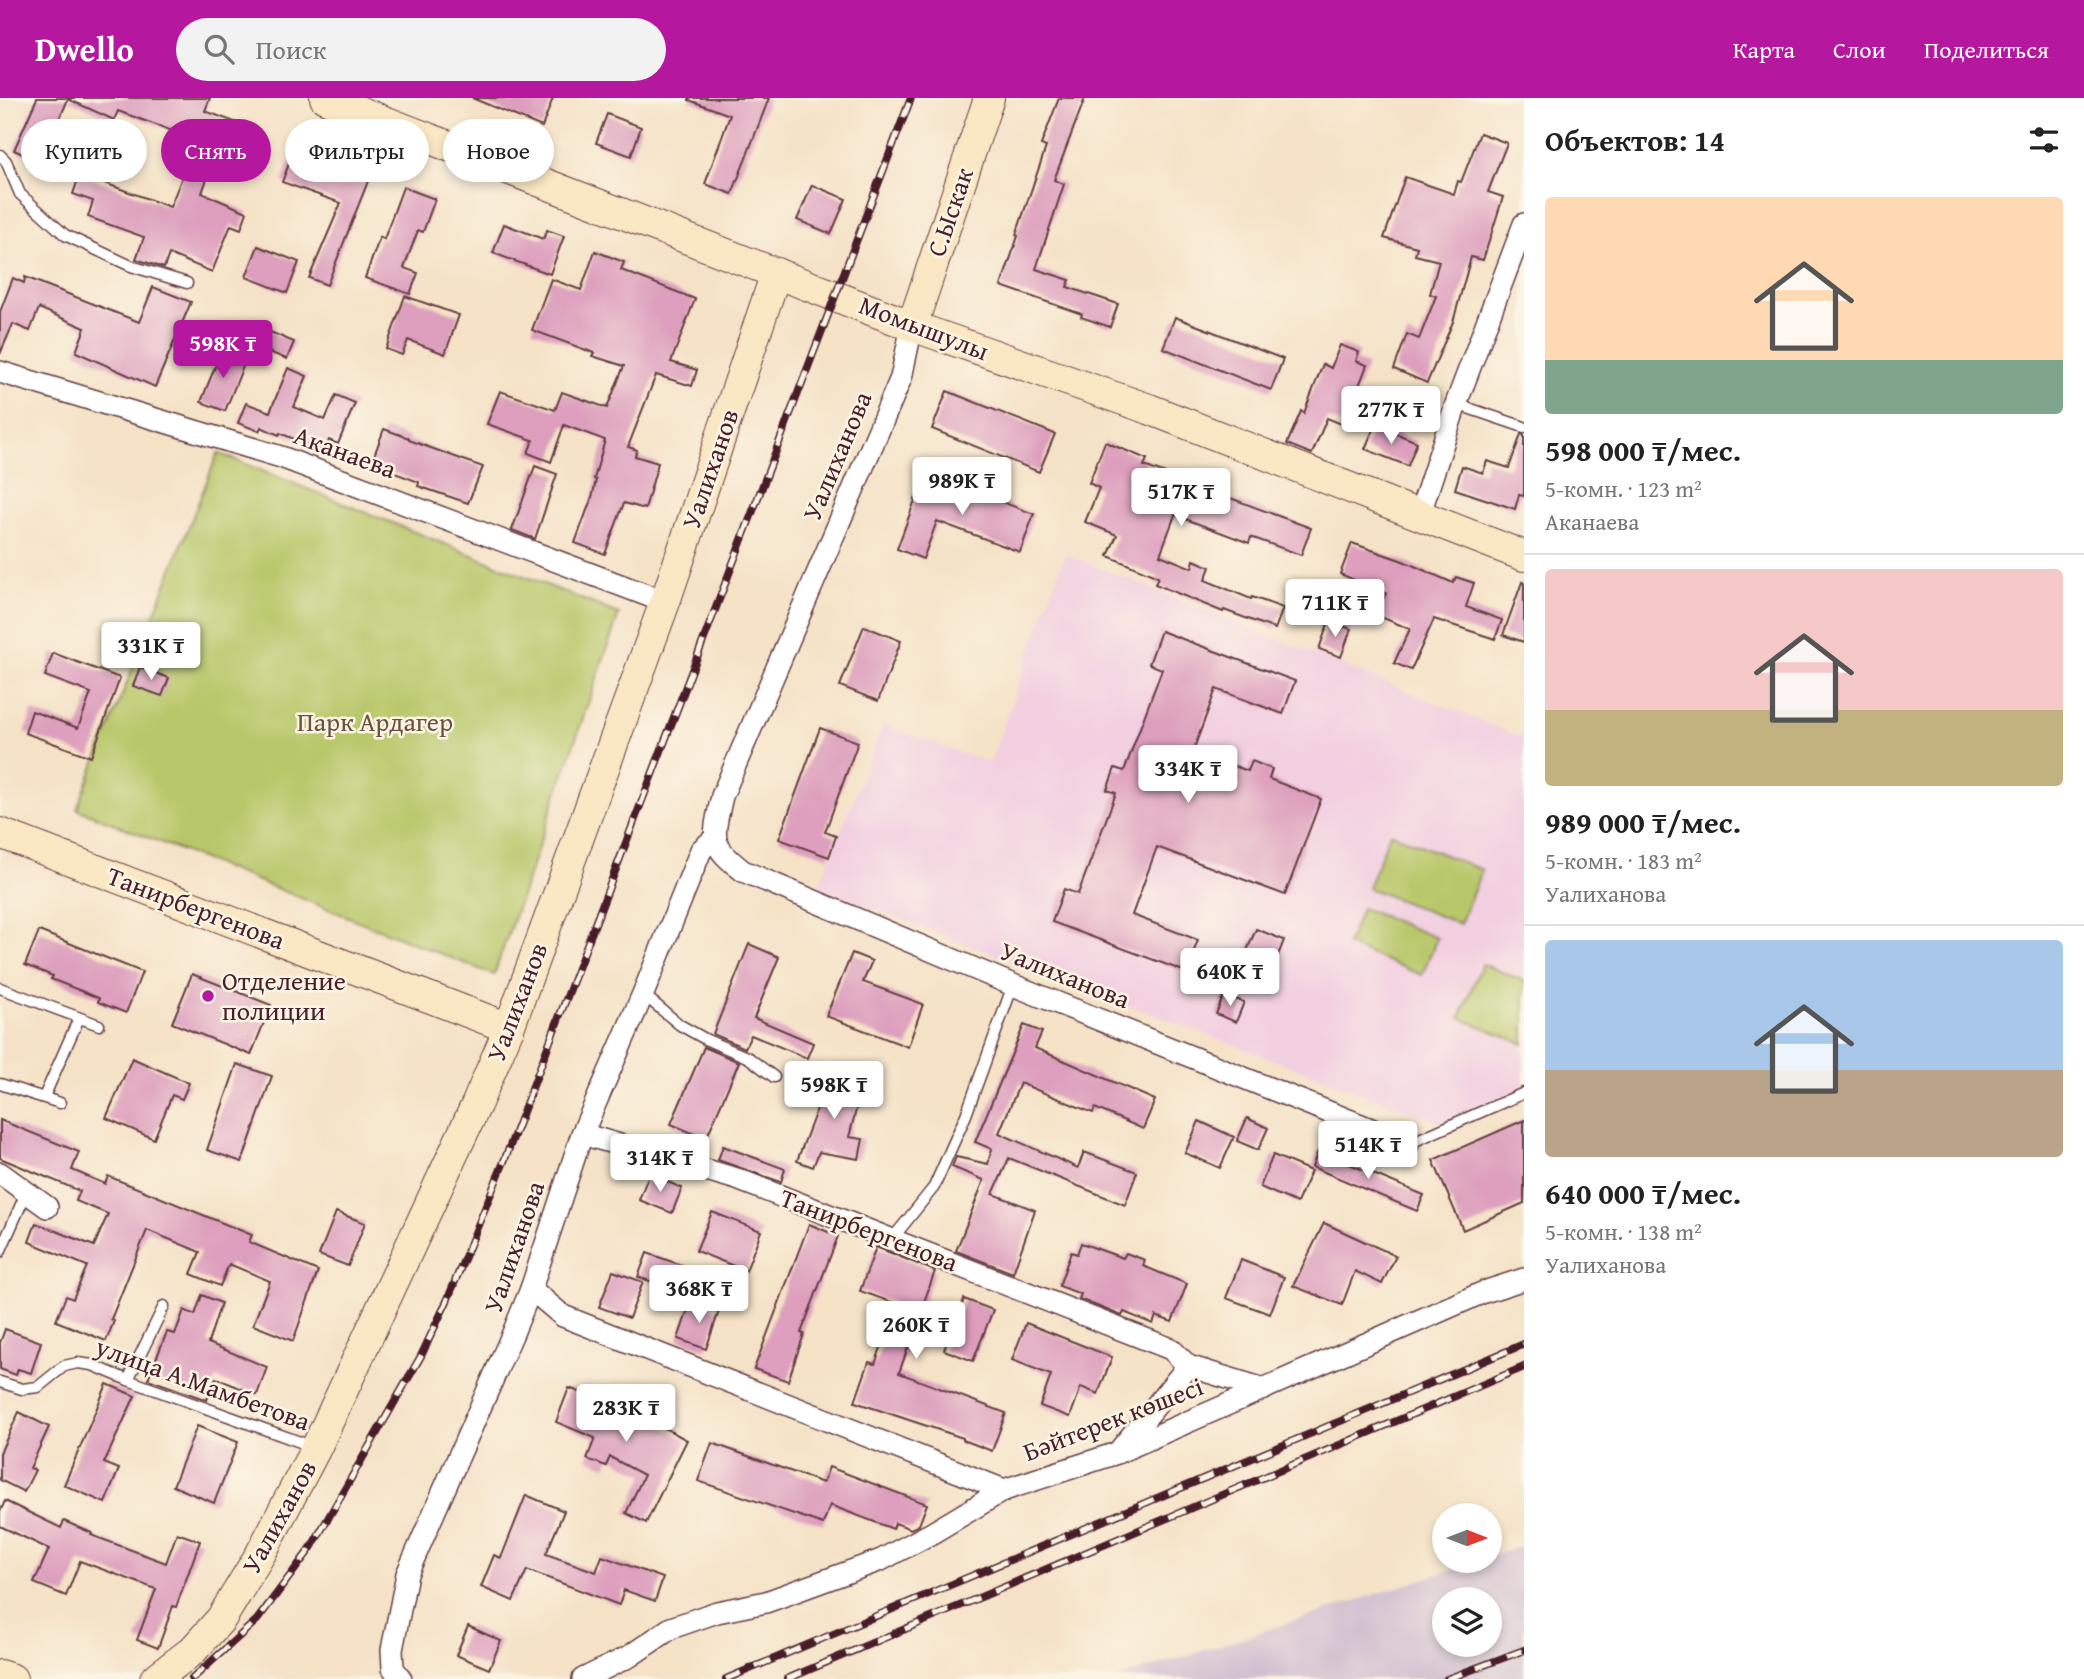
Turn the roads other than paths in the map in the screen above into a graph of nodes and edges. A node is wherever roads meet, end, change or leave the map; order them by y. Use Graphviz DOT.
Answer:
graph roads {
  1 [pos="326,98"];
  2 [pos="989,98"];
  3 [pos="0,155"];
  4 [pos="1524,224"];
  5 [pos="776,273"];
  6 [pos="187,283"];
  7 [pos="912,326"];
  8 [pos="0,372"];
  9 [pos="1456,404"];
  10 [pos="1524,427"];
  11 [pos="1419,516"];
  12 [pos="1524,556"];
  13 [pos="665,602"];
  14 [pos="0,833"];
  15 [pos="714,839"];
  16 [pos="1013,985"];
  17 [pos="0,988"];
  18 [pos="643,994"];
  19 [pos="79,1017"];
  20 [pos="99,1025"];
  21 [pos="509,1028"];
  22 [pos="774,1077"];
  23 [pos="0,1084"];
  24 [pos="1524,1093"];
  25 [pos="44,1097"];
  26 [pos="60,1102"];
  27 [pos="582,1134"];
  28 [pos="1408,1144"];
  29 [pos="0,1173"];
  30 [pos="27,1191"];
  31 [pos="47,1207"];
  32 [pos="893,1238"];
  33 [pos="0,1252"];
  34 [pos="1524,1279"];
  35 [pos="531,1289"];
  36 [pos="164,1306"];
  37 [pos="1188,1366"];
  38 [pos="128,1380"];
  39 [pos="0,1382"];
  40 [pos="1264,1389"];
  41 [pos="316,1448"];
  42 [pos="1116,1454"];
  43 [pos="1004,1490"];
  44 [pos="0,1675"];
  45 [pos="12,1679"];
  46 [pos="155,1679"];
  47 [pos="401,1679"];
  48 [pos="583,1679"];
  1 -- 5 [label="street, Момышулы"];
  2 -- 7 [label="street, С.Ыскак"];
  3 -- 6 [label="lane"];
  4 -- 9 [label="street"];
  5 -- 7 [label="street, Момышулы"];
  5 -- 13 [label="street, Уалиханов"];
  7 -- 11 [label="street, Момышулы"];
  7 -- 15 [label="street, Уалиханова"];
  8 -- 13 [label="street, Аканаева"];
  9 -- 10 [label="lane"];
  9 -- 11 [label="street"];
  11 -- 12 [label="street, Момышулы"];
  13 -- 21 [label="street, Уалиханов"];
  14 -- 21 [label="street, Танирбергенова"];
  15 -- 16 [label="street, Уалиханова"];
  15 -- 18 [label="street, Уалиханова"];
  16 -- 28 [label="street, Уалиханова"];
  16 -- 32 [label="lane"];
  17 -- 19 [label="lane"];
  18 -- 22 [label="lane"];
  18 -- 27 [label="street, Уалиханова"];
  19 -- 20 [label="lane"];
  19 -- 25 [label="lane"];
  21 -- 41 [label="street, Уалиханов"];
  23 -- 25 [label="lane"];
  24 -- 28 [label="lane"];
  25 -- 26 [label="lane"];
  27 -- 32 [label="street, Танирбергенова"];
  27 -- 35 [label="street, Уалиханова"];
  29 -- 30 [label="street"];
  30 -- 31 [label="street"];
  30 -- 33 [label="lane"];
  32 -- 37 [label="street, Танирбергенова"];
  34 -- 40 [label="street, Бәйтерек көшесі"];
  35 -- 43 [label="street, Бәйтерек көшесі"];
  35 -- 47 [label="street, Уалиханова"];
  36 -- 38 [label="lane"];
  37 -- 40 [label="street, Танирбергенова"];
  37 -- 42 [label="street"];
  38 -- 39 [label="lane, улица А.Мамбетова"];
  38 -- 41 [label="lane, улица А.Мамбетова"];
  40 -- 42 [label="street, Бәйтерек көшесі"];
  41 -- 46 [label="street, Уалиханов"];
  42 -- 43 [label="street, Бәйтерек көшесі"];
  43 -- 48 [label="street"];
  44 -- 45 [label="street"];
}
